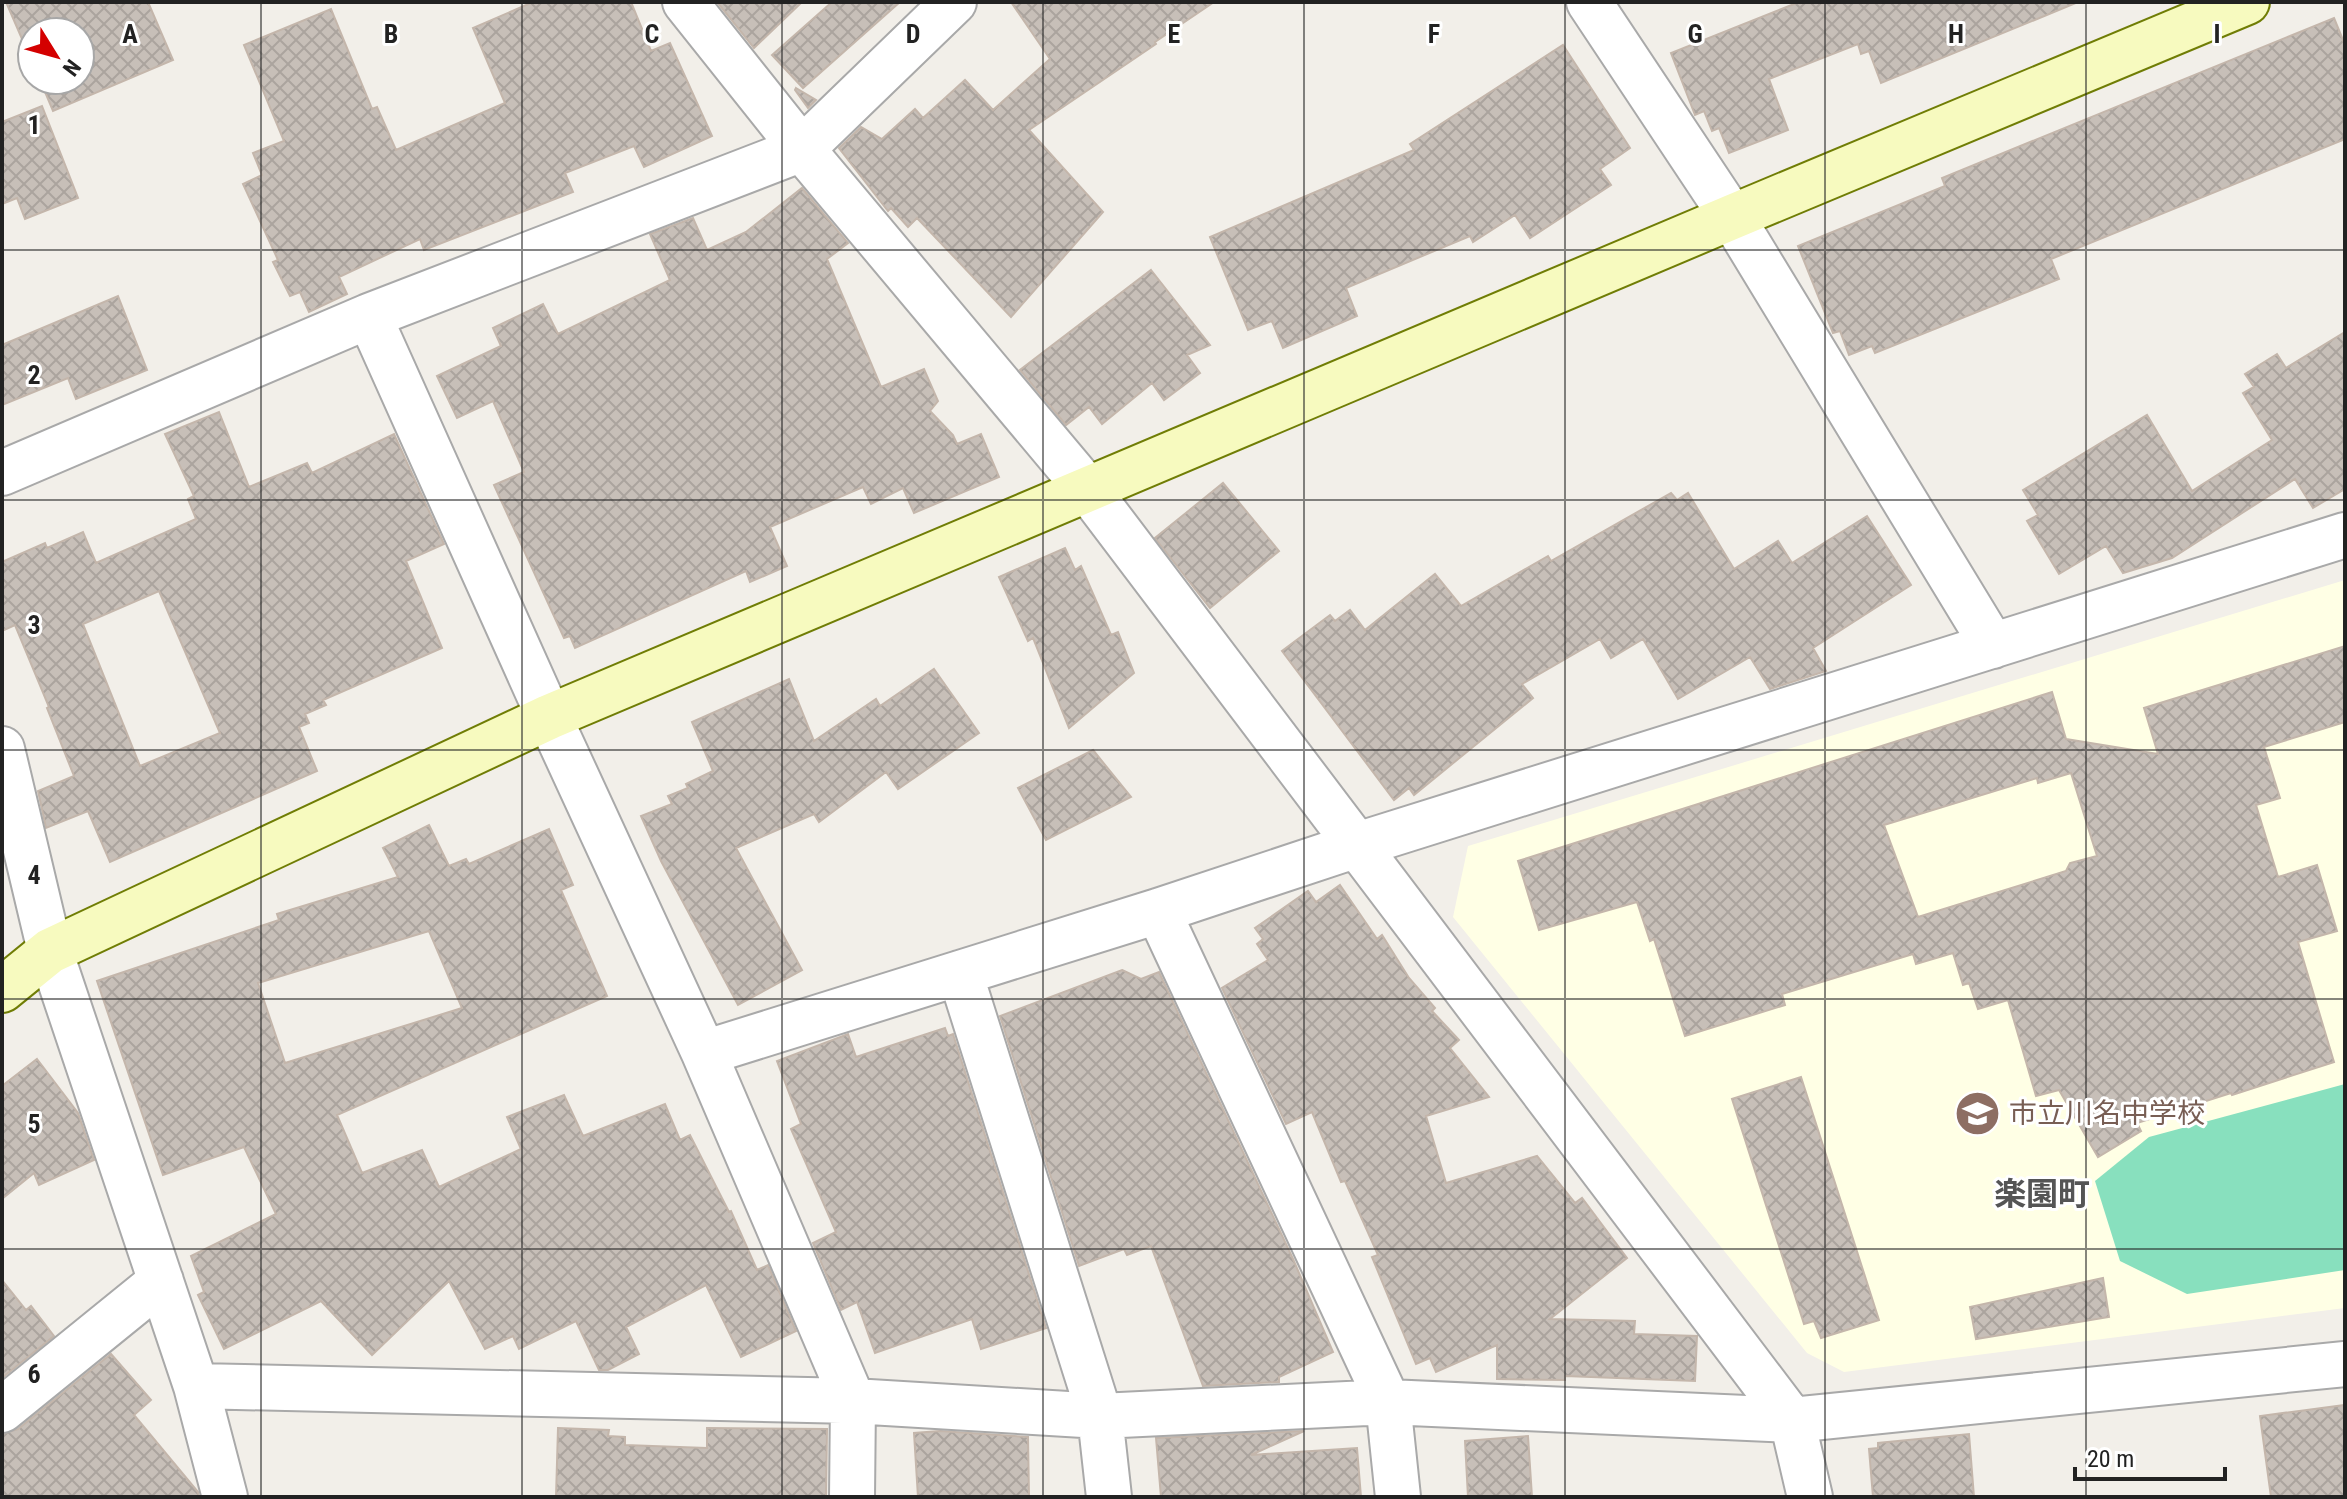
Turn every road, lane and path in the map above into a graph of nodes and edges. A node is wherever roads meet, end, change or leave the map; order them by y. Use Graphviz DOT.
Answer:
graph roads {
  1 [pos="685,2"];
  2 [pos="954,2"];
  3 [pos="1589,2"];
  4 [pos="2247,2"];
  5 [pos="802,149"];
  6 [pos="1732,217"];
  7 [pos="369,316"];
  8 [pos="2,473"];
  9 [pos="1088,490"];
  10 [pos="2345,535"];
  11 [pos="1993,646"];
  12 [pos="549,717"];
  13 [pos="2,749"];
  14 [pos="1357,845"];
  15 [pos="1158,911"];
  16 [pos="50,951"];
  17 [pos="960,973"];
  18 [pos="2,990"];
  19 [pos="704,1053"];
  20 [pos="161,1281"];
  21 [pos="2345,1364"];
  22 [pos="196,1386"];
  23 [pos="853,1401"];
  24 [pos="1388,1402"];
  25 [pos="2,1410"];
  26 [pos="1100,1416"];
  27 [pos="1792,1420"];
  28 [pos="225,1497"];
  29 [pos="852,1497"];
  30 [pos="1109,1497"];
  31 [pos="1398,1497"];
  32 [pos="1810,1497"];
  1 -- 5 [label="street"];
  2 -- 5 [label="street"];
  3 -- 6 [label="street"];
  4 -- 6 [label="street"];
  5 -- 7 [label="street"];
  5 -- 9 [label="street"];
  6 -- 9 [label="street"];
  6 -- 11 [label="street"];
  7 -- 8 [label="street"];
  7 -- 12 [label="street"];
  9 -- 12 [label="street"];
  9 -- 14 [label="street"];
  10 -- 11 [label="street"];
  11 -- 14 [label="street"];
  12 -- 16 [label="street"];
  12 -- 19 [label="street"];
  13 -- 16 [label="street"];
  14 -- 15 [label="street"];
  14 -- 27 [label="street"];
  15 -- 17 [label="street"];
  15 -- 24 [label="street"];
  16 -- 18 [label="street"];
  16 -- 20 [label="street"];
  17 -- 19 [label="street"];
  17 -- 26 [label="street"];
  19 -- 23 [label="street"];
  20 -- 22 [label="street"];
  20 -- 25 [label="street"];
  21 -- 27 [label="street"];
  22 -- 23 [label="street"];
  22 -- 28 [label="street"];
  23 -- 26 [label="street"];
  23 -- 29 [label="street"];
  24 -- 26 [label="street"];
  24 -- 27 [label="street"];
  24 -- 31 [label="street"];
  26 -- 30 [label="street"];
  27 -- 32 [label="street"];
}
